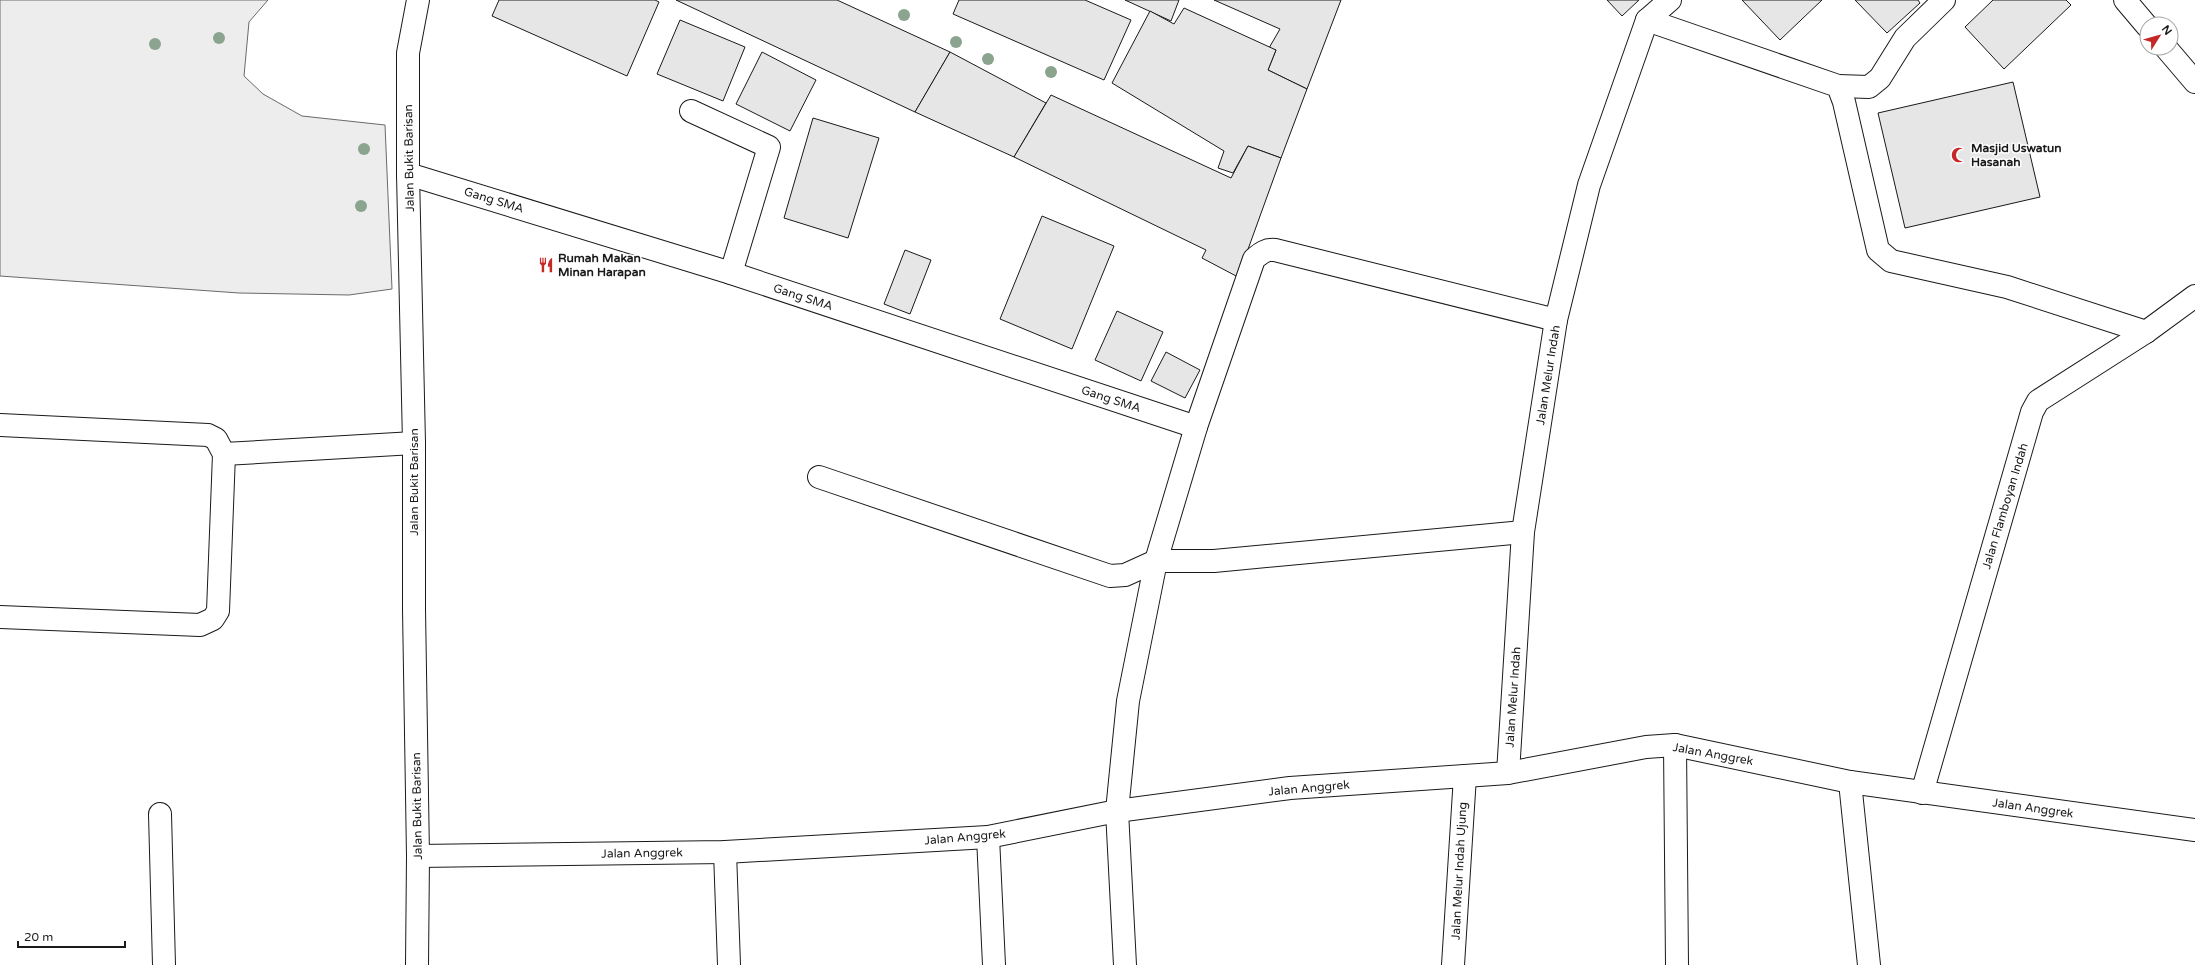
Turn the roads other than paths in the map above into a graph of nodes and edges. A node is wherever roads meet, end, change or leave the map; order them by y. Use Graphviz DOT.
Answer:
graph roads {
  1 [pos="418,0"];
  2 [pos="1670,0"];
  3 [pos="1944,0"];
  4 [pos="2125,0"];
  5 [pos="2139,17"];
  6 [pos="1648,20"];
  7 [pos="2173,56"];
  8 [pos="2195,82"];
  9 [pos="1838,86"];
  10 [pos="691,111"];
  11 [pos="408,174"];
  12 [pos="731,273"];
  13 [pos="2195,296"];
  14 [pos="1556,320"];
  15 [pos="2146,332"];
  16 [pos="0,425"];
  17 [pos="1196,427"];
  18 [pos="414,443"];
  19 [pos="224,454"];
  20 [pos="819,477"];
  21 [pos="1523,532"];
  22 [pos="1156,561"];
  23 [pos="0,617"];
  24 [pos="1675,745"];
  25 [pos="1508,773"];
  26 [pos="1465,776"];
  27 [pos="1850,782"];
  28 [pos="1922,793"];
  29 [pos="1117,811"];
  30 [pos="160,814"];
  31 [pos="2195,830"];
  32 [pos="988,838"];
  33 [pos="724,852"];
  34 [pos="418,856"];
  35 [pos="164,965"];
  36 [pos="416,965"];
  37 [pos="729,965"];
  38 [pos="994,965"];
  39 [pos="1125,965"];
  40 [pos="1453,965"];
  41 [pos="1677,965"];
  42 [pos="1870,965"];
  1 -- 11 [label="street, Jalan Bukit Barisan"];
  2 -- 6 [label="street, Jalan Melur Indah"];
  3 -- 9 [label="street"];
  4 -- 5 [label="street"];
  6 -- 9 [label="street"];
  6 -- 14 [label="street, Jalan Melur Indah"];
  7 -- 8 [label="street"];
  9 -- 15 [label="street"];
  10 -- 12 [label="street"];
  11 -- 12 [label="street, Gang SMA"];
  11 -- 18 [label="street, Jalan Bukit Barisan"];
  12 -- 17 [label="street, Gang SMA"];
  13 -- 15 [label="street, Jalan Flamboyan Indah"];
  14 -- 17 [label="street"];
  14 -- 21 [label="street, Jalan Melur Indah"];
  15 -- 28 [label="street, Jalan Flamboyan Indah"];
  16 -- 19 [label="street"];
  17 -- 22 [label="street"];
  18 -- 19 [label="street"];
  18 -- 34 [label="street, Jalan Bukit Barisan"];
  19 -- 23 [label="street"];
  20 -- 22 [label="street"];
  21 -- 22 [label="street"];
  21 -- 25 [label="street, Jalan Melur Indah"];
  22 -- 29 [label="street"];
  24 -- 25 [label="street, Jalan Anggrek"];
  24 -- 27 [label="street, Jalan Anggrek"];
  24 -- 41 [label="street"];
  25 -- 26 [label="street, Jalan Anggrek"];
  26 -- 29 [label="street, Jalan Anggrek"];
  26 -- 40 [label="street, Jalan Melur Indah Ujung"];
  27 -- 28 [label="street, Jalan Anggrek"];
  27 -- 42 [label="street"];
  28 -- 31 [label="street, Jalan Anggrek"];
  29 -- 32 [label="street, Jalan Anggrek"];
  29 -- 39 [label="street"];
  30 -- 35 [label="street"];
  32 -- 33 [label="street, Jalan Anggrek"];
  32 -- 38 [label="street"];
  33 -- 34 [label="street, Jalan Anggrek"];
  33 -- 37 [label="street"];
  34 -- 36 [label="street, Jalan Bukit Barisan"];
}
